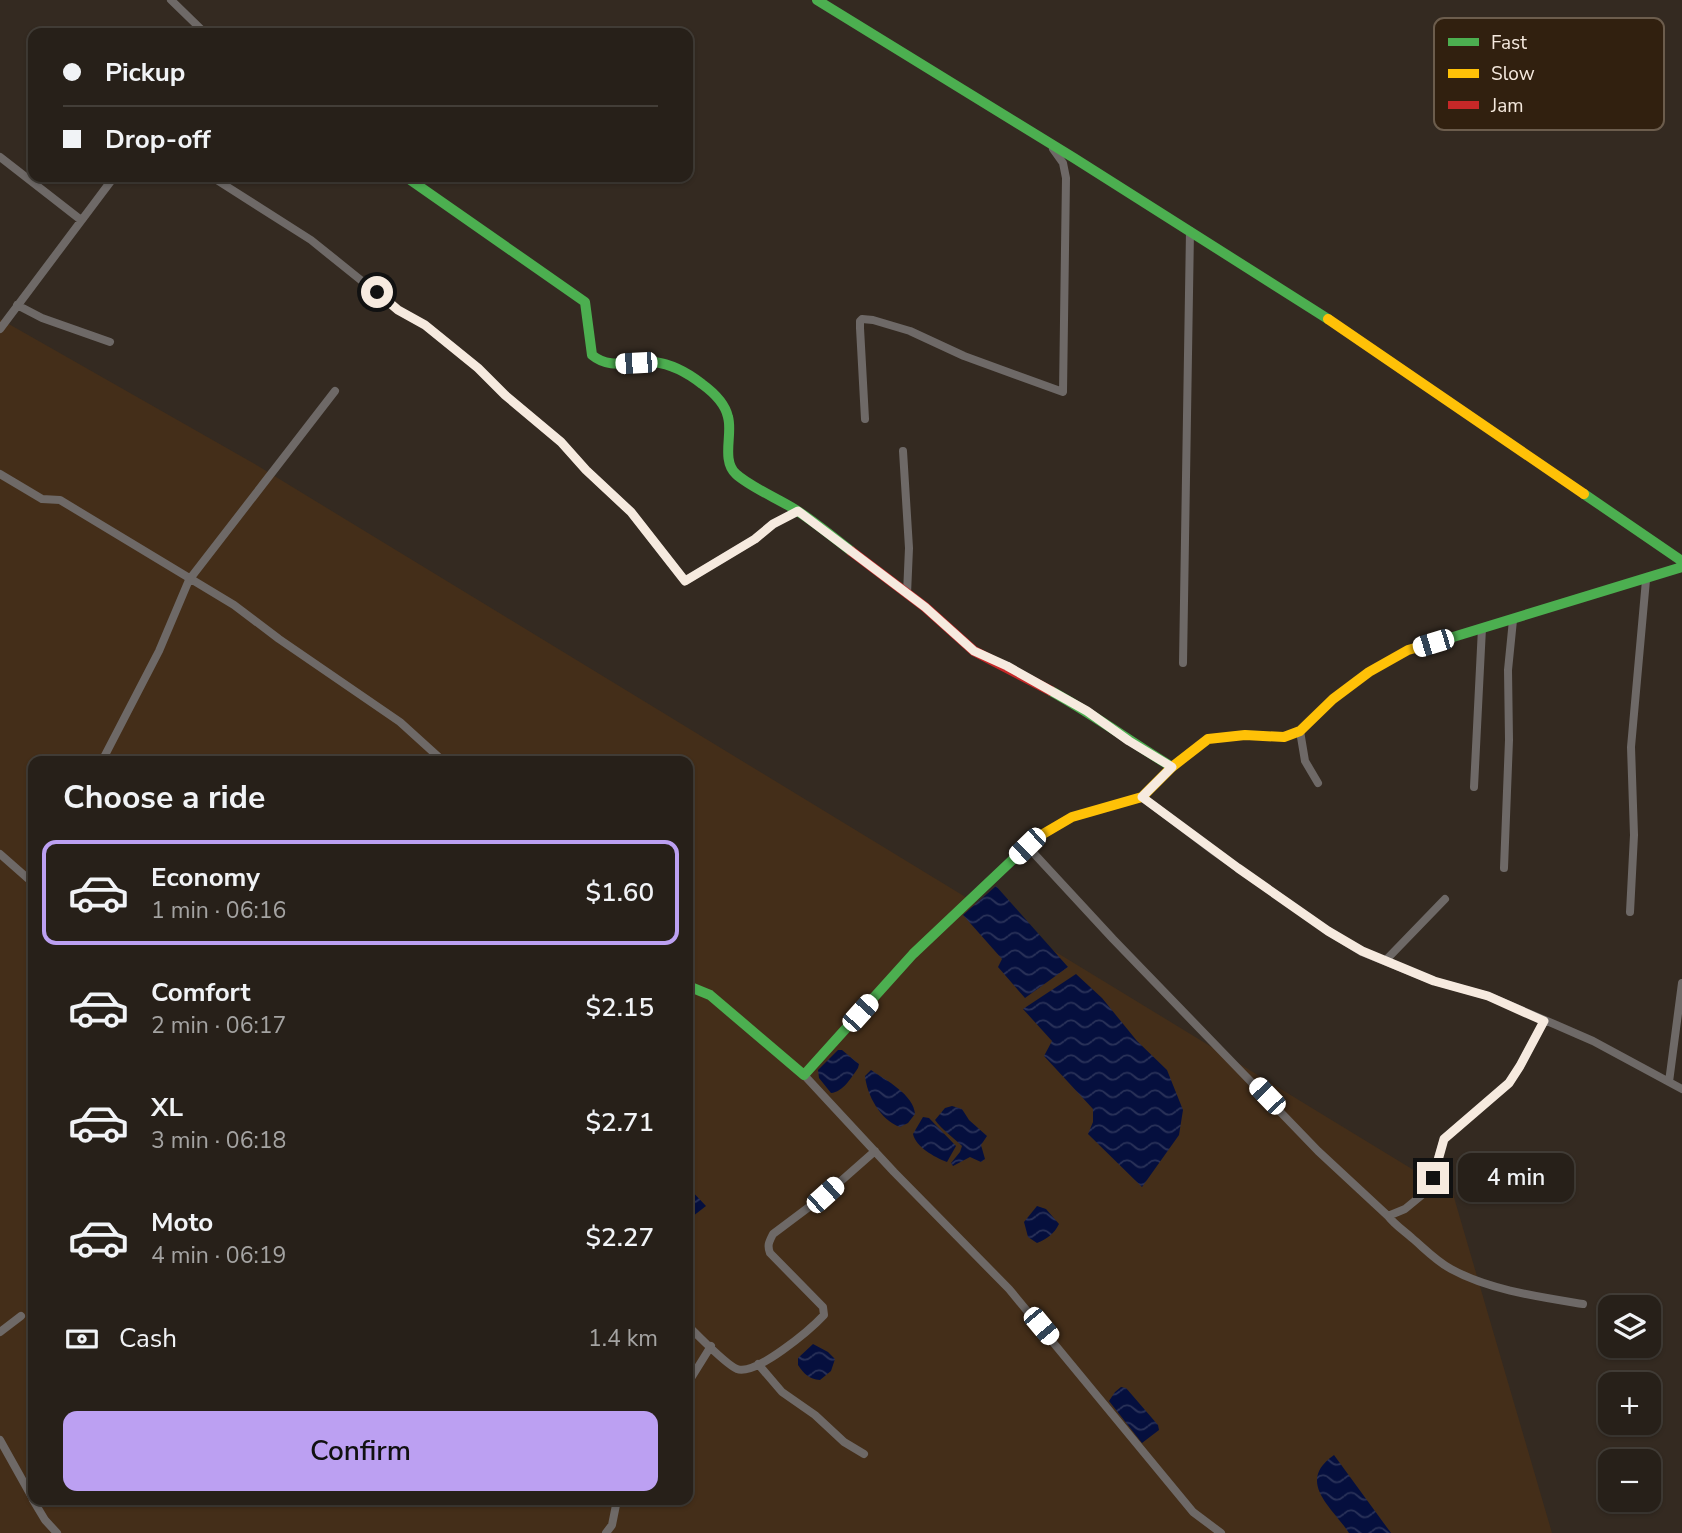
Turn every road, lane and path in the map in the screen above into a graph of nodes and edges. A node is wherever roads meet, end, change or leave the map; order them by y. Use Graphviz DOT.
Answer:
graph roads {
  1 [pos="171,0"];
  2 [pos="817,0"];
  3 [pos="200,28"];
  4 [pos="1050,143"];
  5 [pos="0,157"];
  6 [pos="28,179"];
  7 [pos="32,182"];
  8 [pos="110,182"];
  9 [pos="220,182"];
  10 [pos="413,182"];
  11 [pos="81,220"];
  12 [pos="1190,231"];
  13 [pos="17,305"];
  14 [pos="0,328"];
  15 [pos="110,342"];
  16 [pos="335,390"];
  17 [pos="865,419"];
  18 [pos="903,451"];
  19 [pos="0,474"];
  20 [pos="798,511"];
  21 [pos="1682,561"];
  22 [pos="1682,567"];
  23 [pos="189,580"];
  24 [pos="1646,580"];
  25 [pos="907,594"];
  26 [pos="1513,620"];
  27 [pos="1482,628"];
  28 [pos="1183,663"];
  29 [pos="1300,730"];
  30 [pos="105,756"];
  31 [pos="437,756"];
  32 [pos="1172,767"];
  33 [pos="1318,783"];
  34 [pos="1474,787"];
  35 [pos="1142,797"];
  36 [pos="1027,846"];
  37 [pos="0,854"];
  38 [pos="1504,868"];
  39 [pos="28,879"];
  40 [pos="1445,899"];
  41 [pos="1630,912"];
  42 [pos="1385,961"];
  43 [pos="1682,983"];
  44 [pos="693,987"];
  45 [pos="1544,1021"];
  46 [pos="804,1075"];
  47 [pos="1668,1082"];
  48 [pos="1682,1089"];
  49 [pos="875,1151"];
  50 [pos="1388,1216"];
  51 [pos="1583,1304"];
  52 [pos="21,1316"];
  53 [pos="693,1330"];
  54 [pos="0,1332"];
  55 [pos="711,1346"];
  56 [pos="758,1364"];
  57 [pos="693,1375"];
  58 [pos="0,1440"];
  59 [pos="864,1454"];
  60 [pos="28,1491"];
  61 [pos="36,1505"];
  62 [pos="616,1505"];
  63 [pos="57,1533"];
  64 [pos="606,1533"];
  65 [pos="1221,1533"];
  1 -- 3 [label="street"];
  2 -- 4 [label="street"];
  4 -- 12 [label="street"];
  4 -- 17 [label="street"];
  5 -- 6 [label="street"];
  7 -- 11 [label="street"];
  8 -- 11 [label="street"];
  9 -- 20 [label="street"];
  10 -- 20 [label="street"];
  11 -- 13 [label="street"];
  12 -- 21 [label="street"];
  12 -- 28 [label="street"];
  13 -- 14 [label="street"];
  13 -- 15 [label="street"];
  16 -- 23 [label="street"];
  18 -- 25 [label="street"];
  19 -- 23 [label="street"];
  20 -- 25 [label="street"];
  22 -- 24 [label="street"];
  23 -- 30 [label="street"];
  23 -- 31 [label="street"];
  24 -- 26 [label="street"];
  24 -- 41 [label="street"];
  25 -- 32 [label="street"];
  26 -- 27 [label="street"];
  26 -- 38 [label="street"];
  27 -- 29 [label="street"];
  27 -- 34 [label="street"];
  29 -- 32 [label="street"];
  29 -- 33 [label="street"];
  32 -- 35 [label="street"];
  35 -- 36 [label="street"];
  35 -- 42 [label="street"];
  36 -- 46 [label="street"];
  36 -- 50 [label="street"];
  37 -- 39 [label="street"];
  40 -- 42 [label="street"];
  42 -- 45 [label="street"];
  43 -- 47 [label="street"];
  44 -- 46 [label="street"];
  45 -- 47 [label="street"];
  45 -- 50 [label="street"];
  46 -- 49 [label="street"];
  47 -- 48 [label="street"];
  49 -- 56 [label="street"];
  49 -- 65 [label="street"];
  50 -- 51 [label="street"];
  52 -- 54 [label="street"];
  53 -- 55 [label="street"];
  55 -- 56 [label="street"];
  55 -- 57 [label="street"];
  56 -- 59 [label="street"];
  58 -- 60 [label="street"];
  61 -- 63 [label="street"];
  62 -- 64 [label="street"];
}
